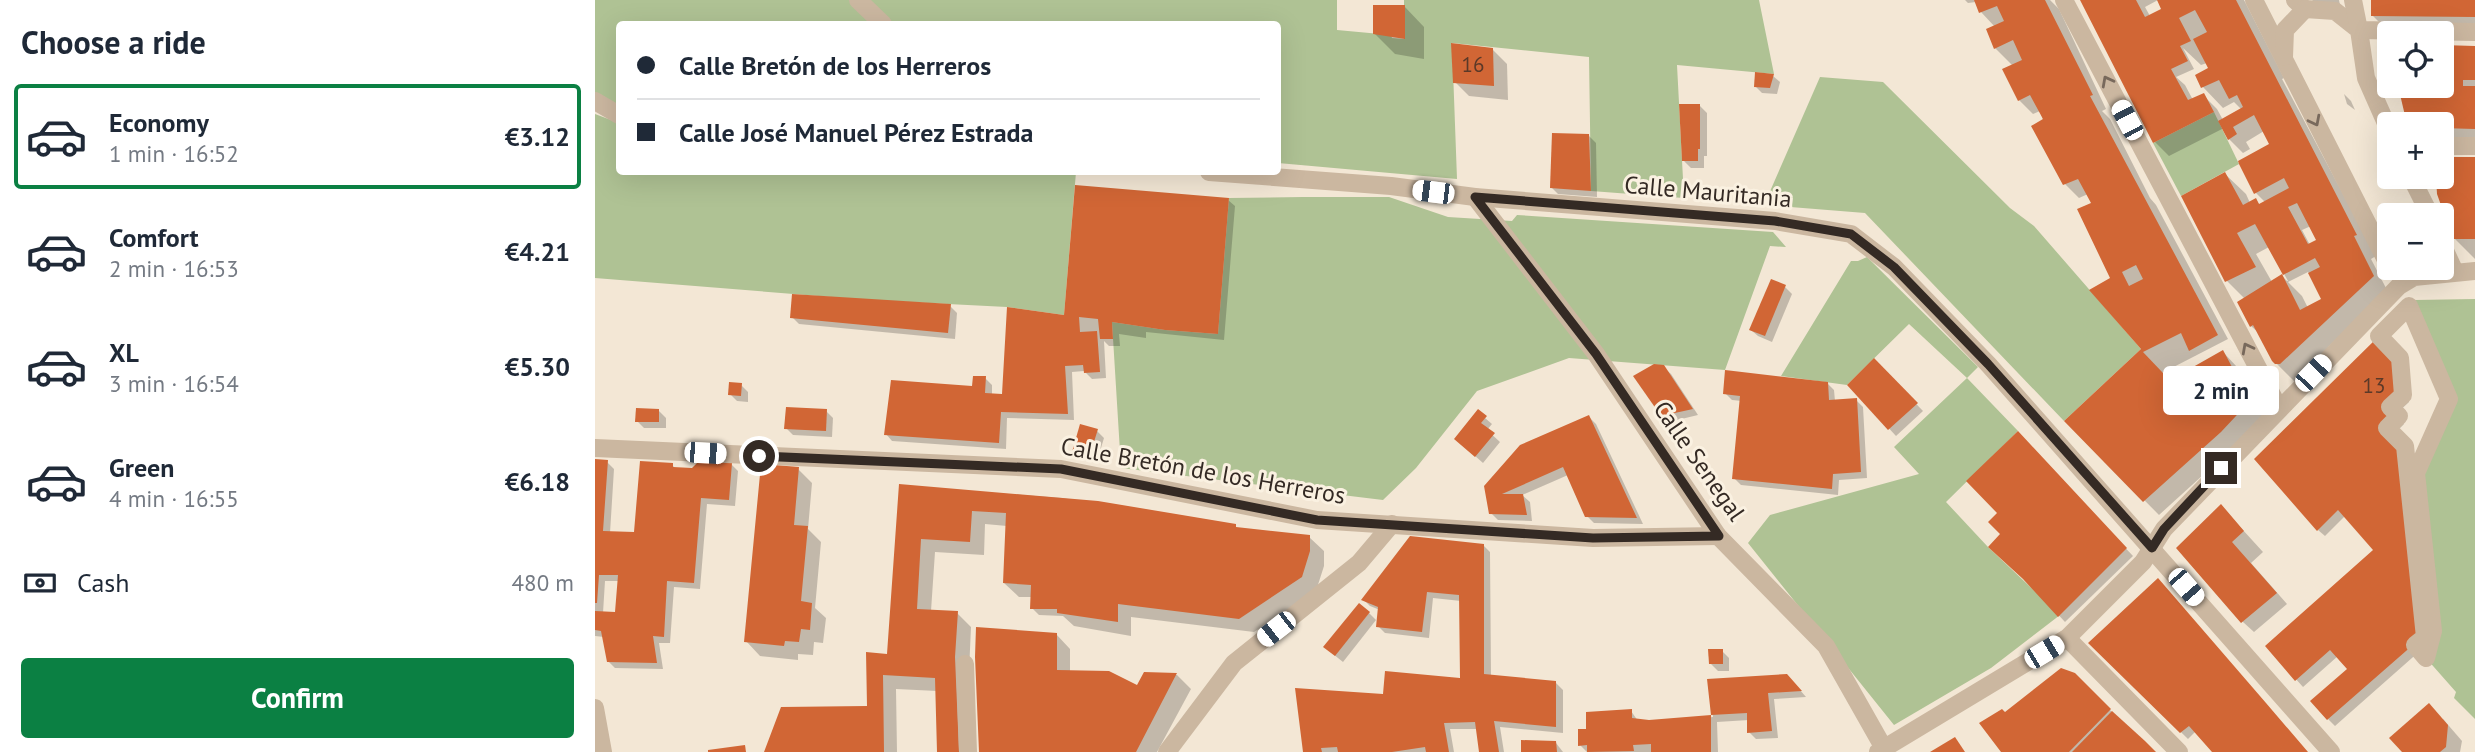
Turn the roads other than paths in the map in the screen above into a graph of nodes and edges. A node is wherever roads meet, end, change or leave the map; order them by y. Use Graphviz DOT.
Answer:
graph roads {
  1 [pos="858,0"];
  2 [pos="2064,0"];
  3 [pos="2254,0"];
  4 [pos="2353,0"];
  5 [pos="2300,5"];
  6 [pos="880,21"];
  7 [pos="2359,30"];
  8 [pos="2475,32"];
  9 [pos="2284,60"];
  10 [pos="595,101"];
  11 [pos="2381,112"];
  12 [pos="616,114"];
  13 [pos="2454,146"];
  14 [pos="2475,146"];
  15 [pos="1248,175"];
  16 [pos="1475,197"];
  17 [pos="2377,243"];
  18 [pos="2475,271"];
  19 [pos="2455,272"];
  20 [pos="2396,280"];
  21 [pos="2399,286"];
  22 [pos="2409,306"];
  23 [pos="2279,408"];
  24 [pos="595,448"];
  25 [pos="1392,524"];
  26 [pos="1719,536"];
  27 [pos="2152,548"];
  28 [pos="2067,638"];
  29 [pos="965,664"];
  30 [pos="595,708"];
  31 [pos="1883,751"];
  32 [pos="603,752"];
  33 [pos="968,752"];
  34 [pos="1167,752"];
  35 [pos="2179,752"];
  36 [pos="2330,752"];
  1 -- 6 [label="street"];
  23 -- 2 [label="street, one-way"];
  3 -- 9 [label="street"];
  4 -- 7 [label="street"];
  5 -- 7 [label="street"];
  5 -- 9 [label="street"];
  7 -- 8 [label="street"];
  7 -- 11 [label="street"];
  9 -- 17 [label="street, one-way"];
  10 -- 12 [label="street"];
  13 -- 14 [label="street"];
  15 -- 16 [label="street, Calle Mauritania"];
  16 -- 26 [label="street, Calle Senegal"];
  16 -- 27 [label="street, Calle Mauritania"];
  18 -- 19 [label="street"];
  19 -- 21 [label="street"];
  20 -- 21 [label="street"];
  21 -- 23 [label="street"];
  22 -- 22 [label="street"];
  23 -- 27 [label="street"];
  24 -- 25 [label="street, Calle Bretón de los Herreros"];
  25 -- 26 [label="street, Calle Bretón de los Herreros"];
  25 -- 34 [label="street"];
  26 -- 31 [label="street, Calle Senegal"];
  27 -- 28 [label="street"];
  27 -- 36 [label="street, Calle Mauritania"];
  28 -- 31 [label="street"];
  28 -- 35 [label="street"];
  29 -- 33 [label="street"];
  30 -- 32 [label="street"];
}
